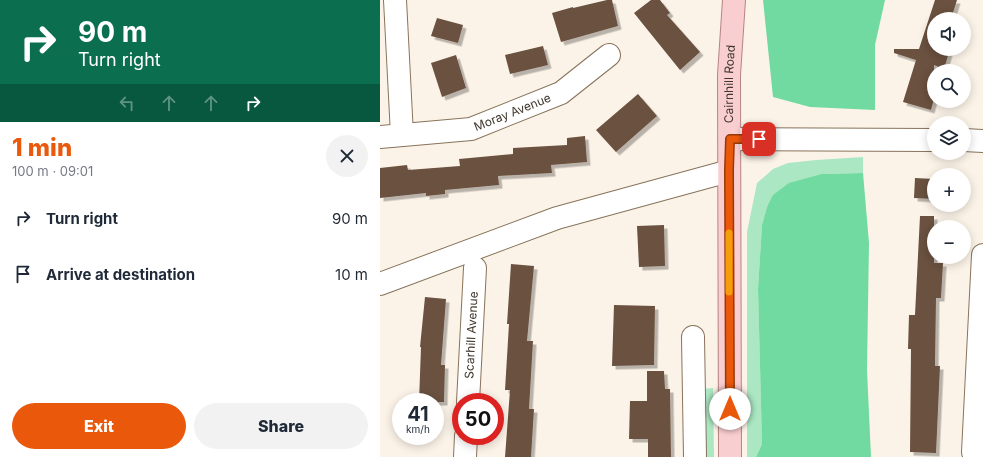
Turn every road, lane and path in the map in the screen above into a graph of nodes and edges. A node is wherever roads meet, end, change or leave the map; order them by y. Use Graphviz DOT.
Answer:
graph roads {
  1 [pos="395,0"];
  2 [pos="734,0"];
  3 [pos="609,55"];
  4 [pos="402,134"];
  5 [pos="380,137"];
  6 [pos="730,139"];
  7 [pos="927,140"];
  8 [pos="971,140"];
  9 [pos="983,140"];
  10 [pos="729,170"];
  11 [pos="983,255"];
  12 [pos="475,268"];
  13 [pos="380,284"];
  14 [pos="693,337"];
  15 [pos="468,393"];
  16 [pos="465,445"];
  17 [pos="464,457"];
  18 [pos="695,457"];
  19 [pos="730,457"];
  20 [pos="979,457"];
  1 -- 4 [label="street"];
  2 -- 6 [label="main road, Cairnhill Road"];
  3 -- 4 [label="street, Moray Avenue"];
  4 -- 5 [label="street, Moray Avenue"];
  6 -- 7 [label="street"];
  6 -- 10 [label="main road, Cairnhill Road"];
  8 -- 9 [label="street"];
  10 -- 13 [label="street"];
  10 -- 19 [label="main road, Cairnhill Road"];
  11 -- 20 [label="street"];
  12 -- 15 [label="street, Scarhill Avenue"];
  14 -- 18 [label="street"];
  16 -- 17 [label="street"];
}
